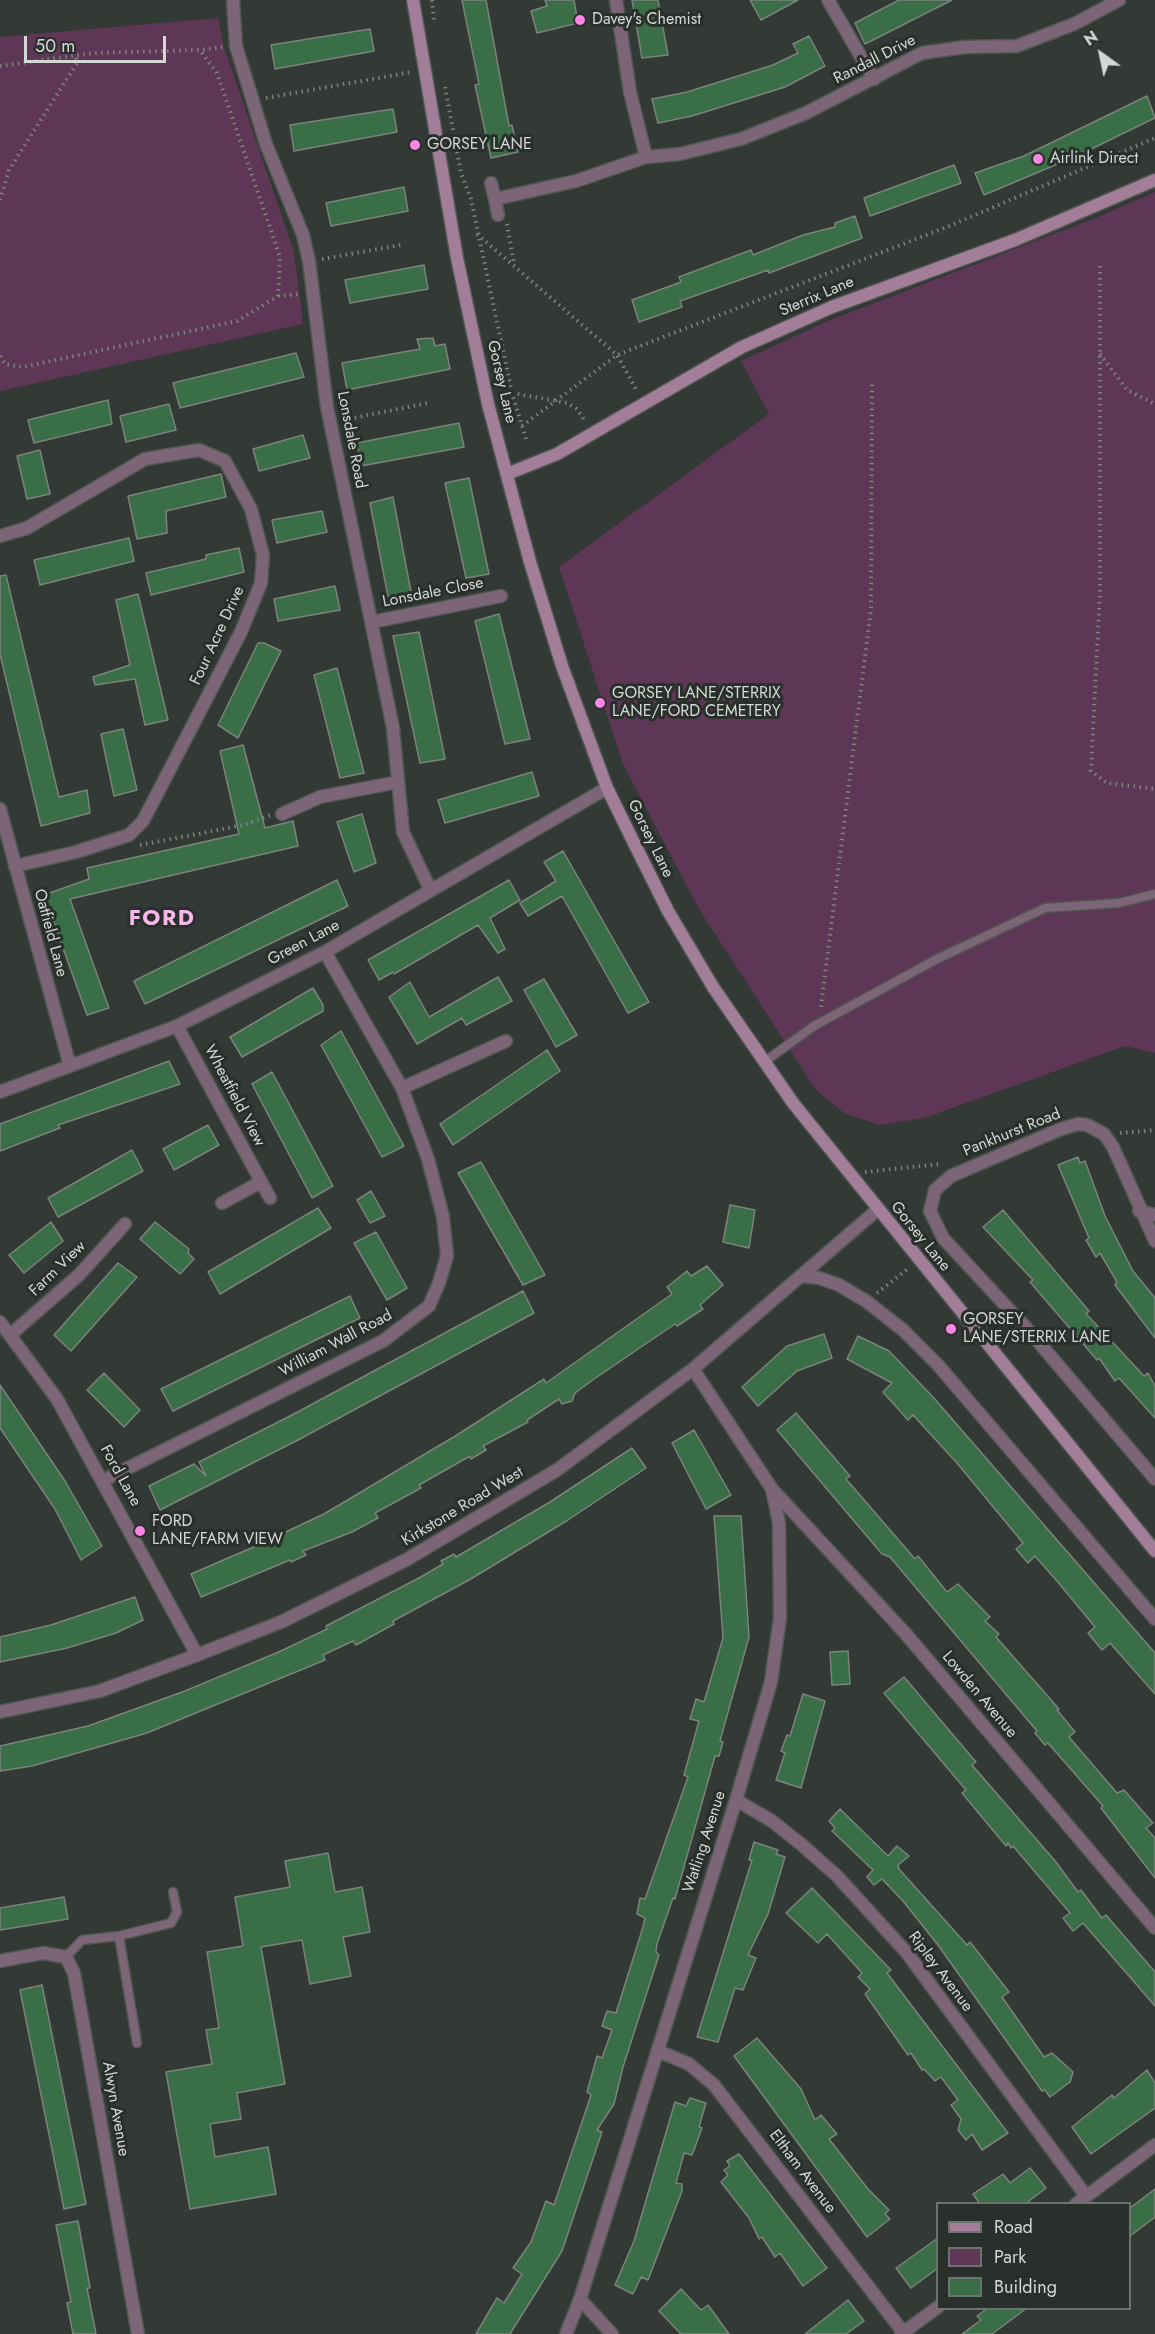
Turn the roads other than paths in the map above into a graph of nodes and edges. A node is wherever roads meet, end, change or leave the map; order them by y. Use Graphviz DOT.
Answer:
graph roads {
  1 [pos="233,0"];
  2 [pos="413,0"];
  3 [pos="616,0"];
  4 [pos="828,0"];
  5 [pos="1119,0"];
  6 [pos="874,79"];
  7 [pos="646,157"];
  8 [pos="1155,180"];
  9 [pos="491,183"];
  10 [pos="498,198"];
  11 [pos="498,214"];
  12 [pos="507,474"];
  13 [pos="0,536"];
  14 [pos="501,596"];
  15 [pos="372,622"];
  16 [pos="398,782"];
  17 [pos="607,788"];
  18 [pos="0,809"];
  19 [pos="282,814"];
  20 [pos="15,866"];
  21 [pos="430,890"];
  22 [pos="1155,894"];
  23 [pos="325,952"];
  24 [pos="177,1026"];
  25 [pos="506,1041"];
  26 [pos="764,1062"];
  27 [pos="70,1066"];
  28 [pos="402,1088"];
  29 [pos="0,1092"];
  30 [pos="261,1182"];
  31 [pos="270,1198"];
  32 [pos="932,1199"];
  33 [pos="222,1203"];
  34 [pos="877,1210"];
  35 [pos="1139,1211"];
  36 [pos="1155,1215"];
  37 [pos="125,1224"];
  38 [pos="1155,1241"];
  39 [pos="801,1276"];
  40 [pos="0,1322"];
  41 [pos="10,1335"];
  42 [pos="693,1369"];
  43 [pos="1155,1479"];
  44 [pos="104,1480"];
  45 [pos="772,1489"];
  46 [pos="1155,1551"];
  47 [pos="1155,1619"];
  48 [pos="197,1655"];
  49 [pos="0,1712"];
  50 [pos="736,1800"];
  51 [pos="173,1892"];
  52 [pos="1155,1928"];
  53 [pos="119,1935"];
  54 [pos="66,1958"];
  55 [pos="0,1961"];
  56 [pos="137,2043"];
  57 [pos="658,2051"];
  58 [pos="1155,2145"];
  59 [pos="1081,2200"];
  60 [pos="580,2299"];
  61 [pos="936,2308"];
  62 [pos="902,2333"];
  63 [pos="138,2334"];
  64 [pos="566,2334"];
  65 [pos="612,2334"];
  1 -- 15 [label="street, Lonsdale Road"];
  2 -- 12 [label="main road, Gorsey Lane"];
  3 -- 7 [label="street"];
  4 -- 6 [label="street"];
  5 -- 6 [label="street, Randall Drive"];
  6 -- 7 [label="street, Randall Drive"];
  7 -- 10 [label="street, Randall Drive"];
  8 -- 12 [label="main road, Sterrix Lane"];
  9 -- 10 [label="street"];
  10 -- 11 [label="street"];
  12 -- 17 [label="main road, Gorsey Lane"];
  13 -- 20 [label="street, Four Acre Drive"];
  14 -- 15 [label="street, Lonsdale Close"];
  15 -- 16 [label="street, Lonsdale Road"];
  16 -- 19 [label="street"];
  16 -- 21 [label="street, Lonsdale Road"];
  17 -- 21 [label="street, Green Lane"];
  17 -- 26 [label="main road, Gorsey Lane"];
  18 -- 20 [label="street, Oatfield Lane"];
  20 -- 27 [label="street, Oatfield Lane"];
  21 -- 23 [label="street, Green Lane"];
  22 -- 26 [label="lane"];
  23 -- 24 [label="street, Green Lane"];
  23 -- 28 [label="street, William Wall Road"];
  24 -- 27 [label="street, Green Lane"];
  24 -- 30 [label="street, Wheatfield View"];
  25 -- 28 [label="street"];
  26 -- 34 [label="main road, Gorsey Lane"];
  27 -- 29 [label="street, Green Lane"];
  28 -- 44 [label="street, William Wall Road"];
  30 -- 31 [label="street, Wheatfield View"];
  30 -- 33 [label="street"];
  32 -- 35 [label="street, Pankhurst Road"];
  32 -- 43 [label="street, Gorsey Lane"];
  34 -- 39 [label="street, Kirkstone Road West"];
  34 -- 46 [label="main road, Gorsey Lane"];
  35 -- 36 [label="street"];
  35 -- 38 [label="street"];
  37 -- 41 [label="street, Farm View"];
  39 -- 42 [label="street, Kirkstone Road West"];
  39 -- 47 [label="street"];
  40 -- 41 [label="street, Ford Lane"];
  41 -- 44 [label="street, Ford Lane"];
  42 -- 45 [label="street, Watling Avenue"];
  42 -- 48 [label="street, Kirkstone Road West"];
  44 -- 48 [label="street, Ford Lane"];
  45 -- 50 [label="street, Watling Avenue"];
  45 -- 52 [label="street, Lowden Avenue"];
  48 -- 49 [label="street, Kirkstone Road West"];
  50 -- 57 [label="street, Watling Avenue"];
  50 -- 59 [label="street, Ripley Avenue"];
  51 -- 53 [label="lane"];
  53 -- 54 [label="lane"];
  53 -- 56 [label="lane"];
  54 -- 55 [label="street"];
  54 -- 63 [label="street, Alwyn Avenue"];
  57 -- 60 [label="street, Watling Avenue"];
  57 -- 62 [label="street, Eltham Avenue"];
  58 -- 59 [label="street"];
  60 -- 64 [label="street, Watling Avenue"];
  60 -- 65 [label="street"];
  61 -- 62 [label="street"];
}
